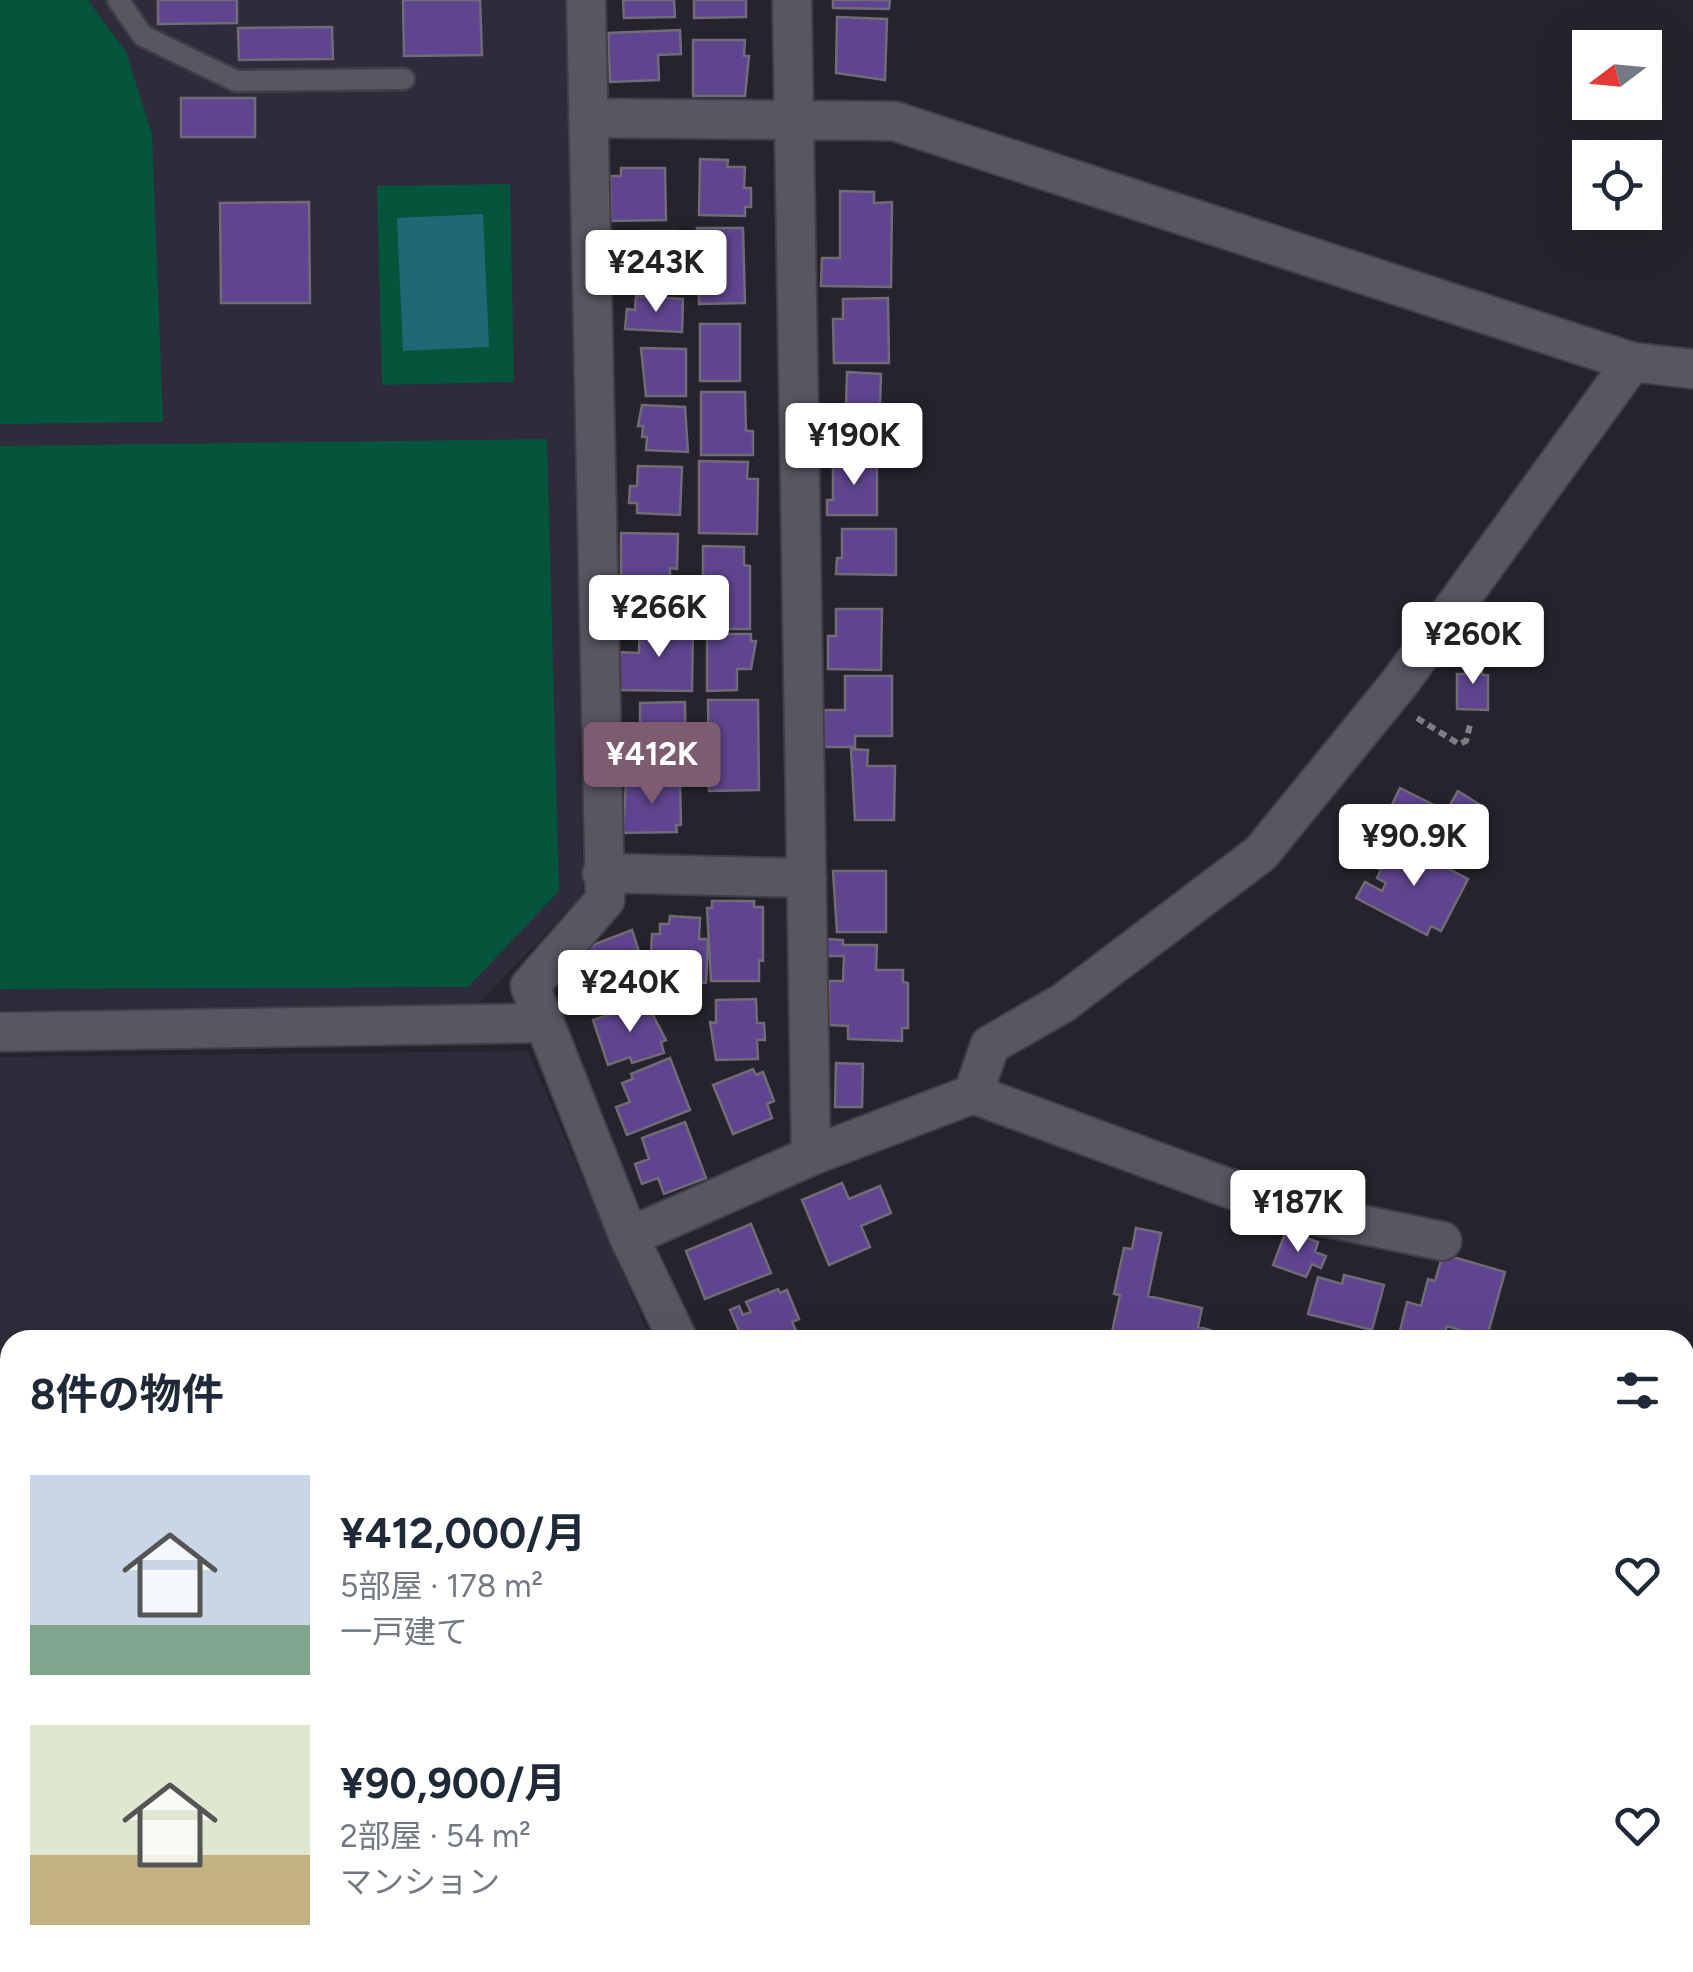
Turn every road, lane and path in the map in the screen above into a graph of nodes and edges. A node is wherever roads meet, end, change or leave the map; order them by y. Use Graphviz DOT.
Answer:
graph roads {
  1 [pos="118,0"];
  2 [pos="586,0"];
  3 [pos="792,0"];
  4 [pos="404,78"];
  5 [pos="588,118"];
  6 [pos="794,121"];
  7 [pos="1632,362"];
  8 [pos="1693,369"];
  9 [pos="1386,699"];
  10 [pos="1471,722"];
  11 [pos="602,873"];
  12 [pos="807,878"];
  13 [pos="545,1024"];
  14 [pos="0,1032"];
  15 [pos="973,1094"];
  16 [pos="811,1156"];
  17 [pos="629,1237"];
  18 [pos="1442,1241"];
  19 [pos="673,1330"];
  1 -- 4 [label="lane"];
  2 -- 5 [label="street"];
  3 -- 6 [label="street"];
  5 -- 6 [label="street"];
  5 -- 11 [label="street"];
  6 -- 7 [label="street"];
  6 -- 12 [label="street"];
  7 -- 8 [label="street"];
  7 -- 9 [label="street"];
  9 -- 10 [label="path"];
  9 -- 15 [label="street"];
  11 -- 12 [label="street"];
  11 -- 13 [label="street"];
  12 -- 16 [label="street"];
  13 -- 14 [label="street"];
  13 -- 17 [label="street"];
  15 -- 16 [label="street"];
  15 -- 18 [label="street"];
  16 -- 17 [label="street"];
  17 -- 19 [label="street"];
}
